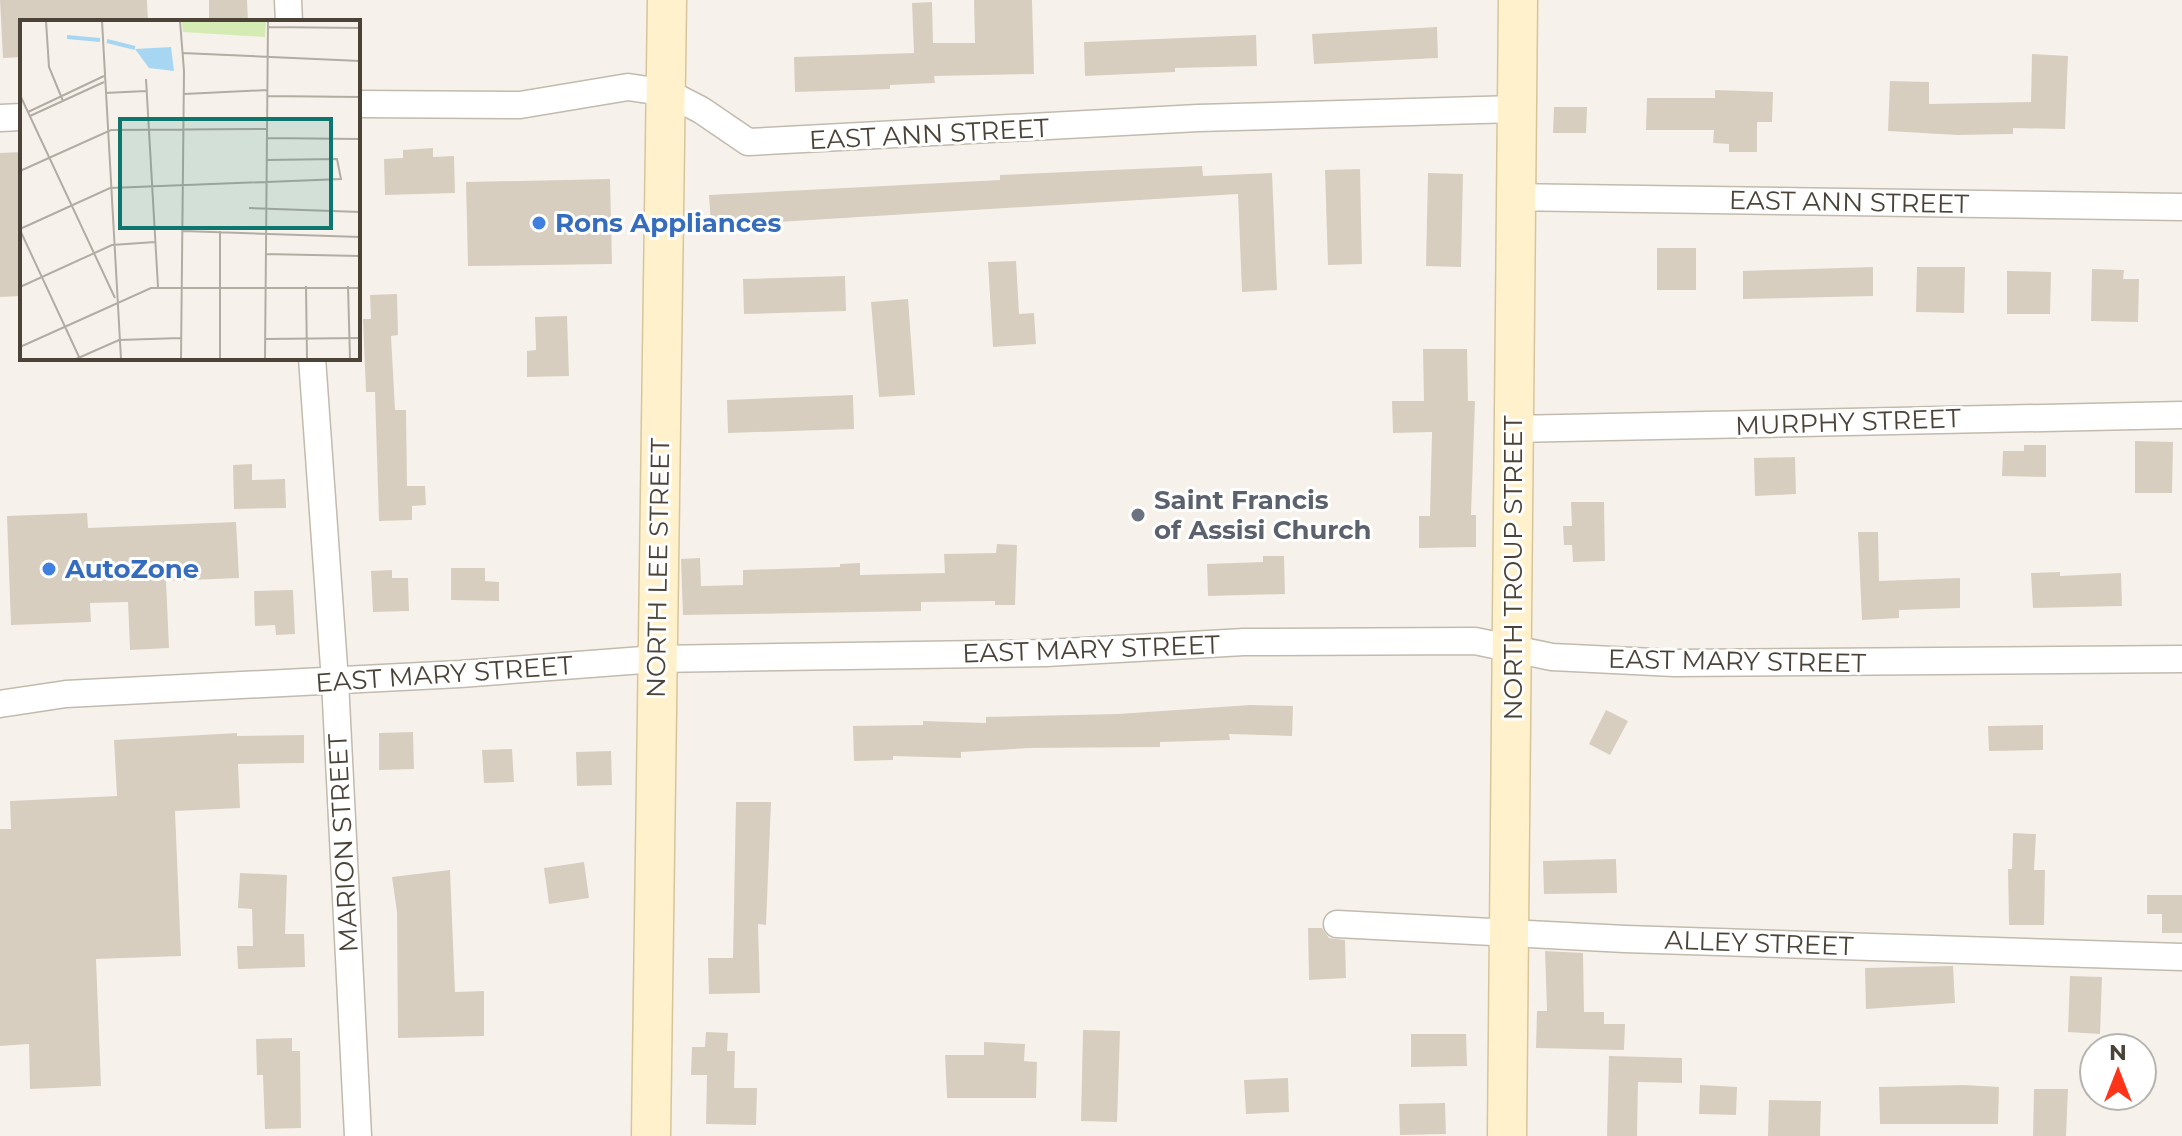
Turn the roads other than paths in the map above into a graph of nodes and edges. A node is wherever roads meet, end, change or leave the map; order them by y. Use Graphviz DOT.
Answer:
graph roads {
  1 [pos="288,0"];
  2 [pos="667,0"];
  3 [pos="1518,0"];
  4 [pos="289,20"];
  5 [pos="668,93"];
  6 [pos="360,104"];
  7 [pos="1516,109"];
  8 [pos="20,117"];
  9 [pos="0,118"];
  10 [pos="1515,197"];
  11 [pos="2182,207"];
  12 [pos="312,360"];
  13 [pos="2182,415"];
  14 [pos="1513,429"];
  15 [pos="1510,647"];
  16 [pos="656,659"];
  17 [pos="2182,659"];
  18 [pos="335,681"];
  19 [pos="0,704"];
  20 [pos="1337,924"];
  21 [pos="1510,930"];
  22 [pos="2182,957"];
  23 [pos="358,1136"];
  24 [pos="651,1136"];
  25 [pos="1507,1136"];
  1 -- 4 [label="street"];
  2 -- 5 [label="street, NORTH LEE STREET"];
  3 -- 7 [label="street, NORTH TROUP STREET"];
  5 -- 6 [label="street, EAST ANN STREET"];
  5 -- 7 [label="street, EAST ANN STREET"];
  5 -- 16 [label="street, NORTH LEE STREET"];
  7 -- 10 [label="street, NORTH TROUP STREET"];
  8 -- 9 [label="street"];
  10 -- 11 [label="street, EAST ANN STREET"];
  10 -- 14 [label="street, NORTH TROUP STREET"];
  12 -- 18 [label="street, MARION STREET"];
  13 -- 14 [label="street, MURPHY STREET"];
  14 -- 15 [label="street, NORTH TROUP STREET"];
  15 -- 16 [label="street, EAST MARY STREET"];
  15 -- 17 [label="street, EAST MARY STREET"];
  15 -- 21 [label="street, NORTH TROUP STREET"];
  16 -- 18 [label="street, EAST MARY STREET"];
  16 -- 24 [label="street, NORTH LEE STREET"];
  18 -- 19 [label="street, EAST MARY STREET"];
  18 -- 23 [label="street, MARION STREET"];
  20 -- 21 [label="street, ALLEY STREET"];
  21 -- 22 [label="street, ALLEY STREET"];
  21 -- 25 [label="street, NORTH TROUP STREET"];
}
